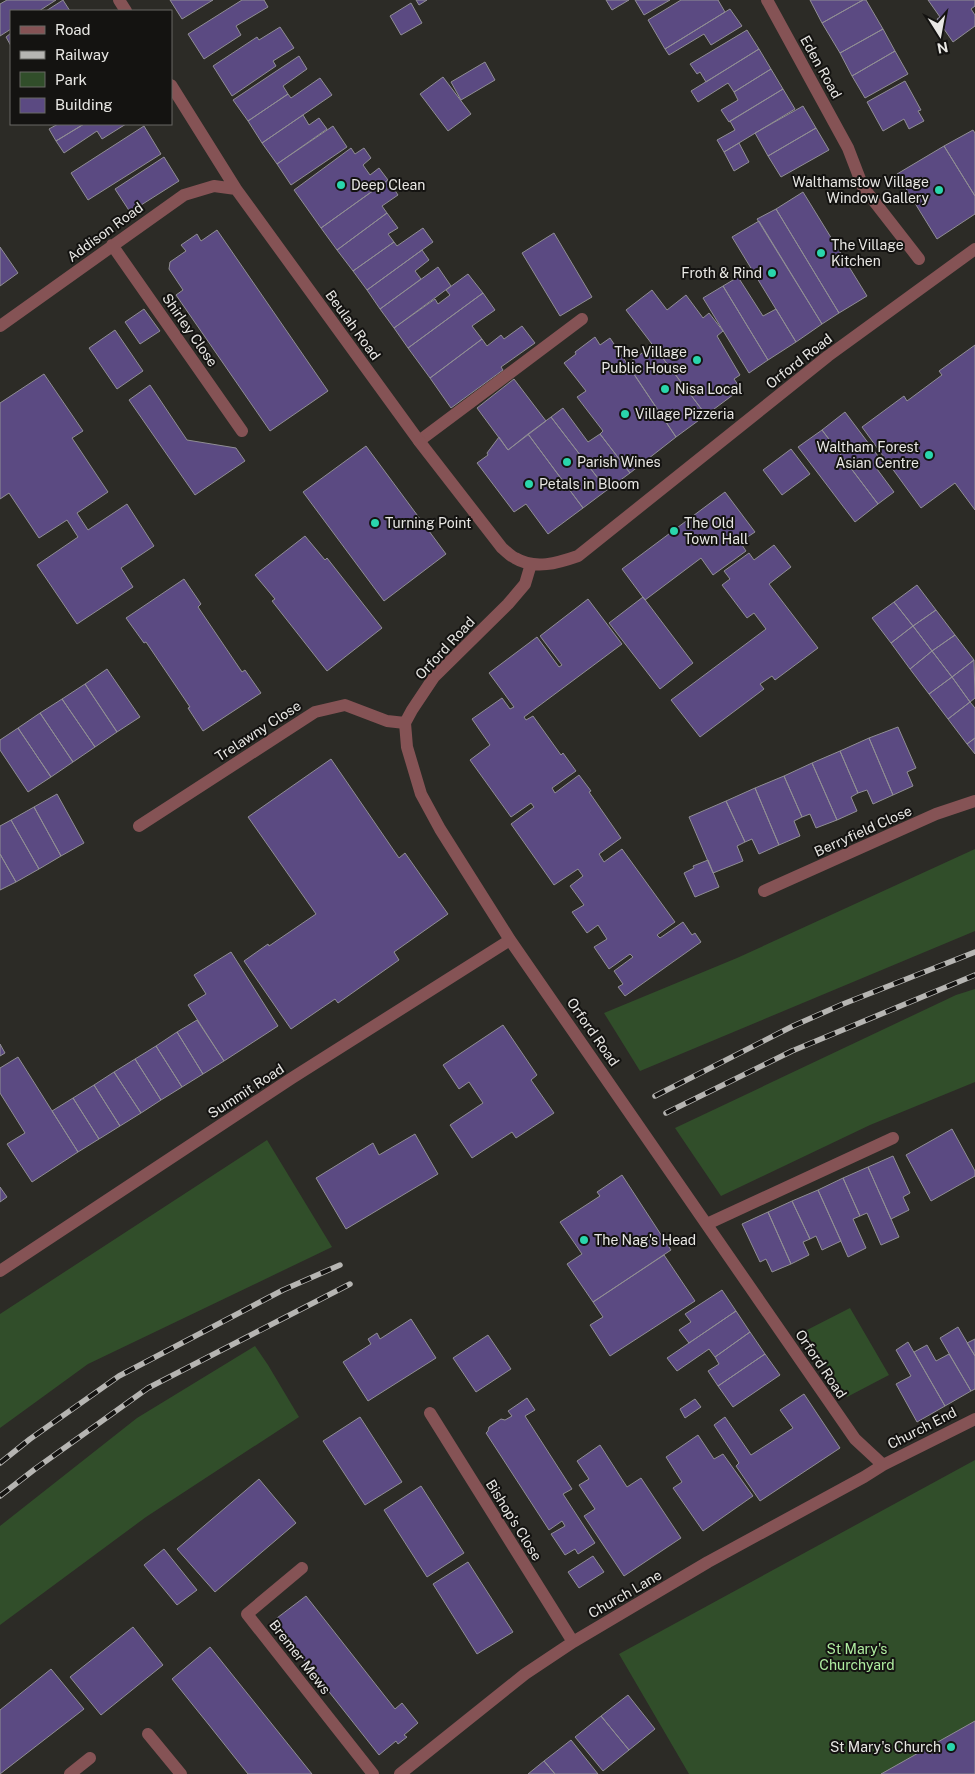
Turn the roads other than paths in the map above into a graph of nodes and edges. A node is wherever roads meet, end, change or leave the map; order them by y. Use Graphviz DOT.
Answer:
graph roads {
  1 [pos="767,0"];
  2 [pos="172,87"];
  3 [pos="236,189"];
  4 [pos="112,245"];
  5 [pos="975,249"];
  6 [pos="919,259"];
  7 [pos="582,319"];
  8 [pos="0,326"];
  9 [pos="242,432"];
  10 [pos="419,441"];
  11 [pos="531,564"];
  12 [pos="405,723"];
  13 [pos="975,801"];
  14 [pos="139,826"];
  15 [pos="764,891"];
  16 [pos="510,940"];
  17 [pos="893,1138"];
  18 [pos="707,1224"];
  19 [pos="0,1271"];
  20 [pos="430,1413"];
  21 [pos="975,1419"];
  22 [pos="883,1465"];
  23 [pos="302,1568"];
  24 [pos="573,1642"];
  25 [pos="148,1734"];
  26 [pos="90,1758"];
  27 [pos="70,1774"];
  28 [pos="181,1774"];
  29 [pos="373,1774"];
  30 [pos="400,1774"];
  1 -- 6 [label="street, Eden Road"];
  2 -- 3 [label="street, Beulah Road"];
  3 -- 4 [label="street, Addison Road"];
  3 -- 10 [label="street, Beulah Road"];
  4 -- 8 [label="street, Addison Road"];
  4 -- 9 [label="street, Shirley Close"];
  5 -- 11 [label="street, Orford Road"];
  7 -- 10 [label="street"];
  10 -- 11 [label="street, Beulah Road"];
  11 -- 12 [label="street, Orford Road"];
  12 -- 14 [label="street, Trelawny Close"];
  12 -- 16 [label="street, Orford Road"];
  13 -- 15 [label="street, Berryfield Close"];
  16 -- 18 [label="street, Orford Road"];
  16 -- 19 [label="street, Summit Road"];
  17 -- 18 [label="street"];
  18 -- 22 [label="street, Orford Road"];
  20 -- 24 [label="street, Bishop's Close"];
  21 -- 22 [label="street, Church End"];
  22 -- 24 [label="street, Church Lane"];
  23 -- 29 [label="street, Bremer Mews"];
  24 -- 30 [label="street, Church Lane"];
  25 -- 28 [label="street"];
  26 -- 27 [label="street"];
}
